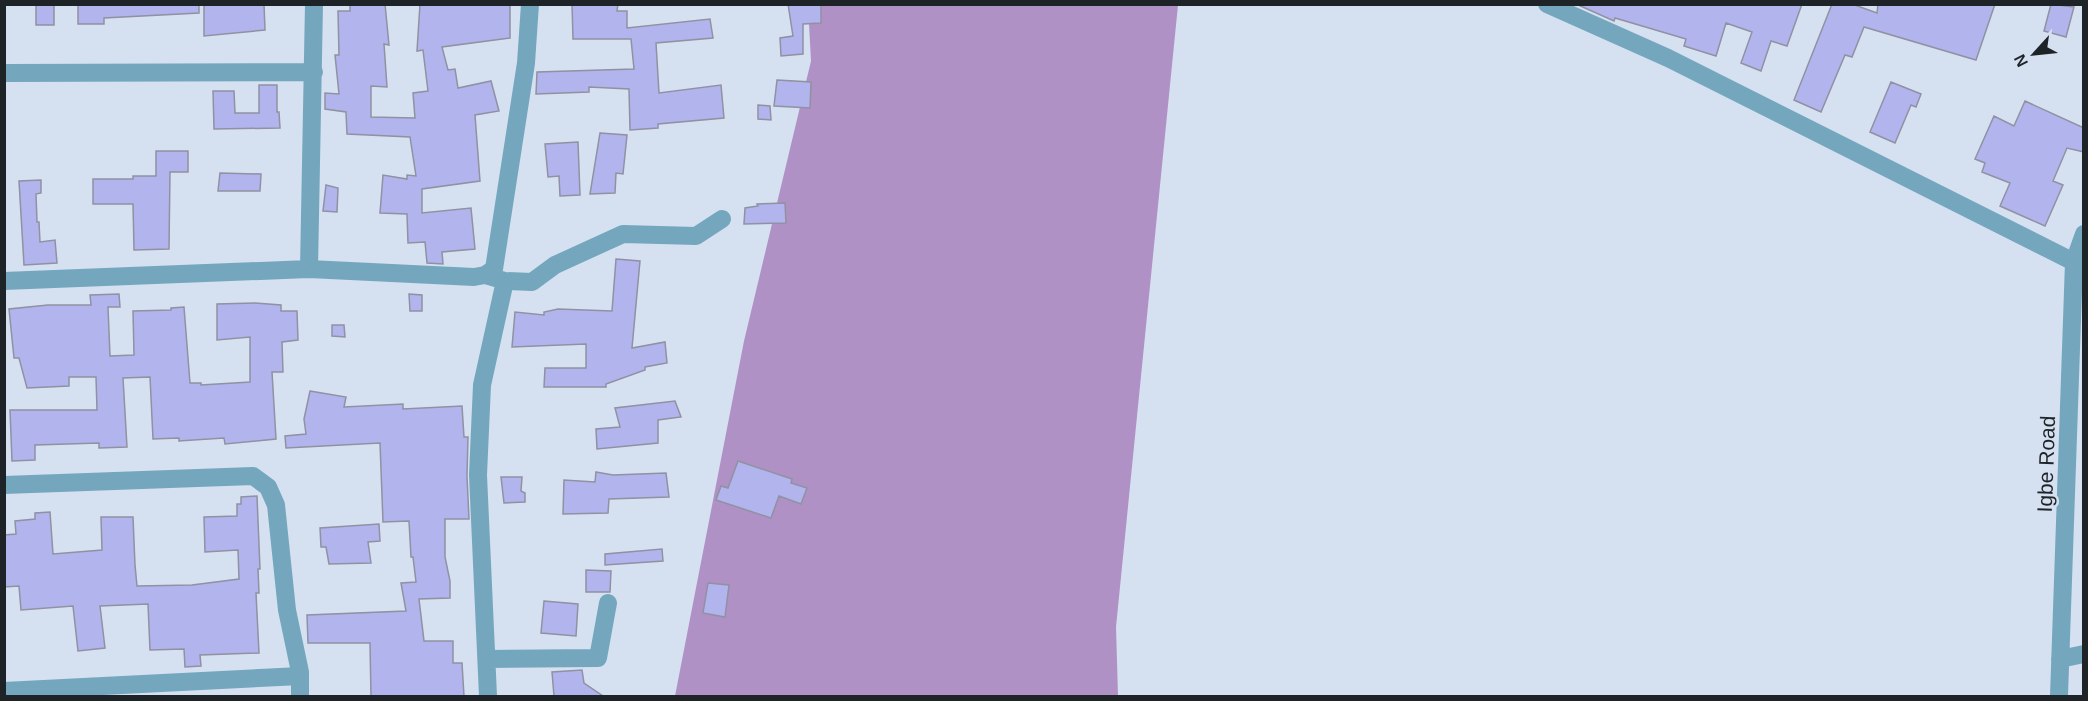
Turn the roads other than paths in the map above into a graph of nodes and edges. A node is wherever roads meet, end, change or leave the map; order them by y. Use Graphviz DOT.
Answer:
graph roads {
  1 [pos="314,4"];
  2 [pos="530,4"];
  3 [pos="1547,4"];
  4 [pos="314,72"];
  5 [pos="4,73"];
  6 [pos="722,219"];
  7 [pos="2084,234"];
  8 [pos="2074,262"];
  9 [pos="309,269"];
  10 [pos="485,275"];
  11 [pos="4,281"];
  12 [pos="504,281"];
  13 [pos="2078,355"];
  14 [pos="4,485"];
  15 [pos="608,603"];
  16 [pos="2084,654"];
  17 [pos="487,658"];
  18 [pos="2060,659"];
  19 [pos="300,676"];
  20 [pos="4,691"];
  21 [pos="300,696"];
  22 [pos="488,696"];
  23 [pos="2059,696"];
  1 -- 4 [label="street"];
  2 -- 10 [label="street"];
  3 -- 8 [label="street"];
  4 -- 5 [label="street"];
  4 -- 9 [label="street"];
  6 -- 12 [label="street"];
  7 -- 8 [label="street, Igbe Road"];
  8 -- 13 [label="street, Igbe Road"];
  9 -- 10 [label="street"];
  9 -- 11 [label="street"];
  10 -- 12 [label="street"];
  12 -- 17 [label="street"];
  13 -- 18 [label="street, Igbe Road"];
  14 -- 19 [label="street"];
  15 -- 17 [label="street"];
  16 -- 18 [label="street"];
  17 -- 22 [label="street"];
  18 -- 23 [label="street, Igbe Road"];
  19 -- 20 [label="street"];
  19 -- 21 [label="street"];
}
